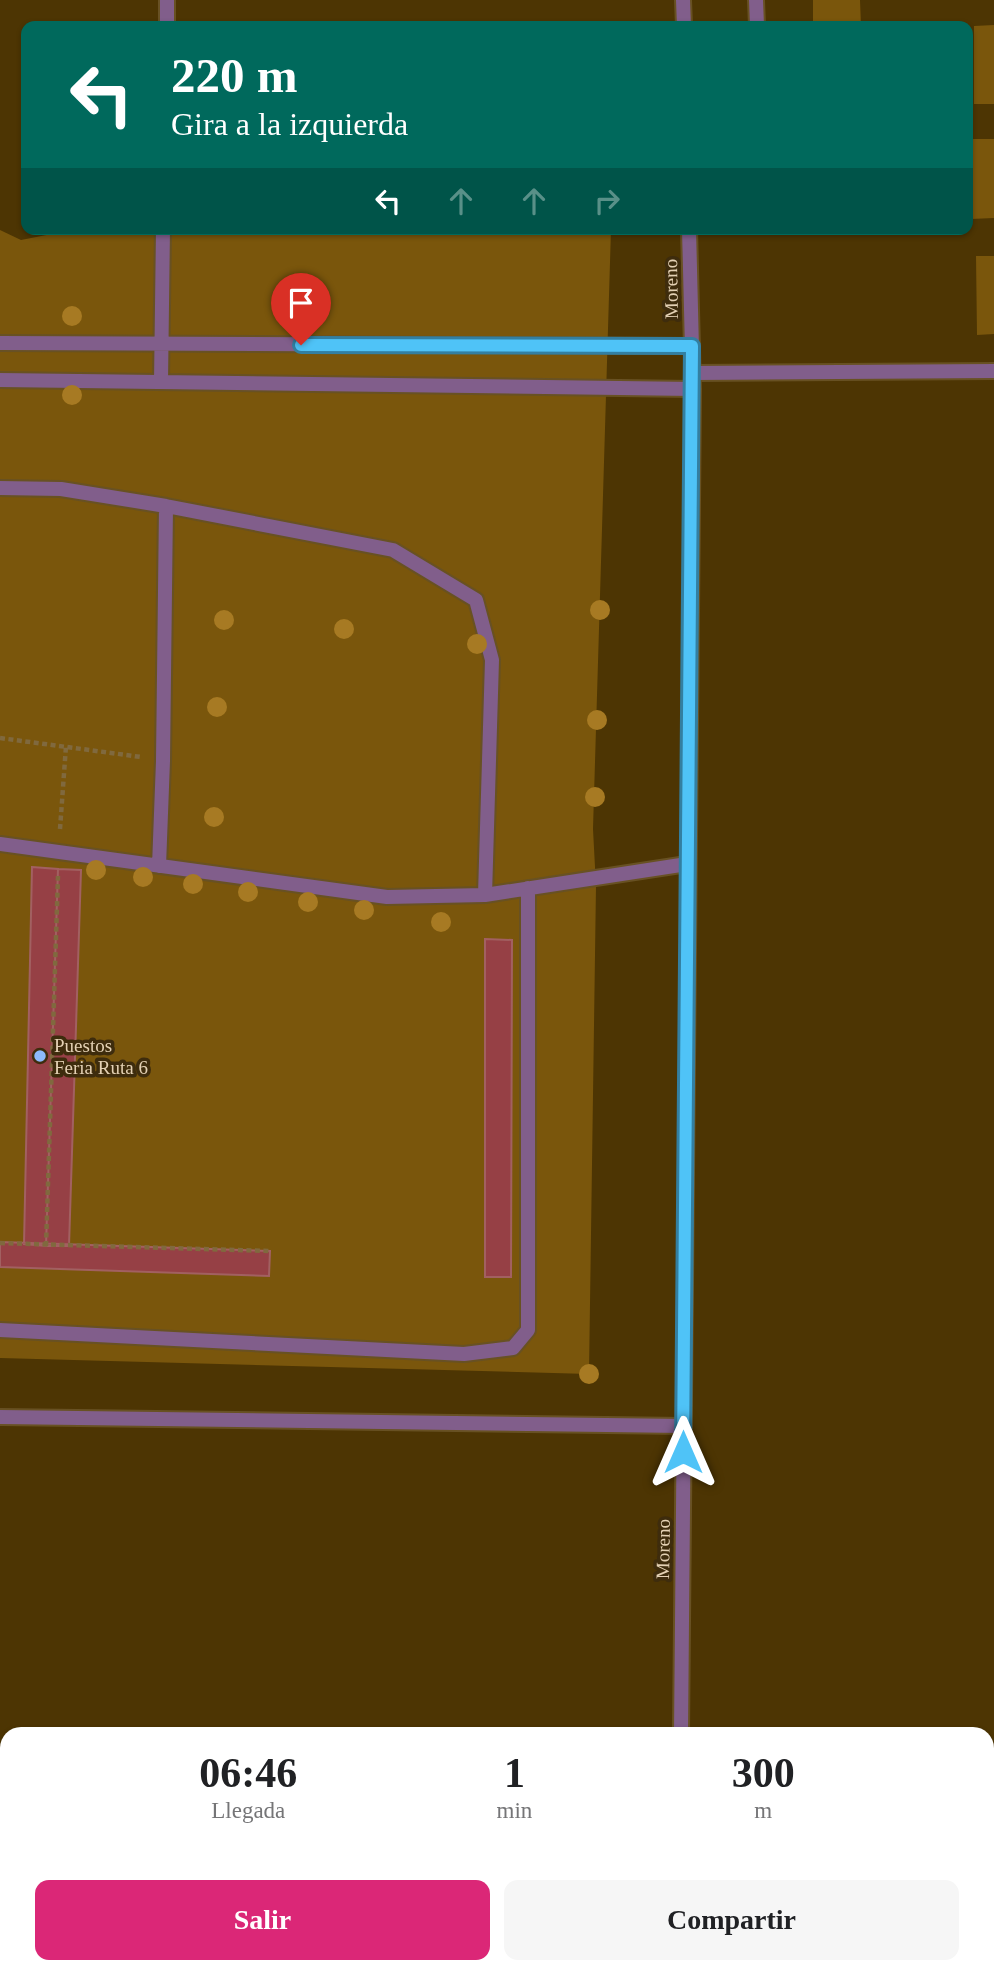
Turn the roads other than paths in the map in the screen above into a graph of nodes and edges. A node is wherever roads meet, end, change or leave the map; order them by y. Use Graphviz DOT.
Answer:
graph roads {
  1 [pos="167,0"];
  2 [pos="683,0"];
  3 [pos="756,0"];
  4 [pos="167,21"];
  5 [pos="684,21"];
  6 [pos="757,21"];
  7 [pos="163,235"];
  8 [pos="689,235"];
  9 [pos="0,344"];
  10 [pos="162,344"];
  11 [pos="692,346"];
  12 [pos="994,371"];
  13 [pos="693,373"];
  14 [pos="0,380"];
  15 [pos="161,382"];
  16 [pos="693,389"];
  17 [pos="0,488"];
  18 [pos="166,506"];
  19 [pos="0,844"];
  20 [pos="687,864"];
  21 [pos="159,866"];
  22 [pos="528,888"];
  23 [pos="485,895"];
  24 [pos="0,1330"];
  25 [pos="0,1417"];
  26 [pos="684,1426"];
  27 [pos="681,1727"];
  1 -- 4 [label="street"];
  2 -- 5 [label="street"];
  3 -- 6 [label="street"];
  7 -- 10 [label="street"];
  8 -- 11 [label="street, Moreno"];
  9 -- 10 [label="street"];
  10 -- 11 [label="street"];
  10 -- 15 [label="street"];
  11 -- 13 [label="street, Moreno"];
  12 -- 13 [label="street"];
  13 -- 16 [label="street, Moreno"];
  14 -- 15 [label="street"];
  15 -- 16 [label="street"];
  16 -- 20 [label="street, Moreno"];
  17 -- 18 [label="street"];
  18 -- 21 [label="street"];
  18 -- 23 [label="street"];
  19 -- 21 [label="street"];
  20 -- 22 [label="street"];
  20 -- 26 [label="street, Moreno"];
  21 -- 23 [label="street"];
  22 -- 23 [label="street"];
  22 -- 24 [label="street"];
  25 -- 26 [label="street"];
  26 -- 27 [label="street, Moreno"];
}
